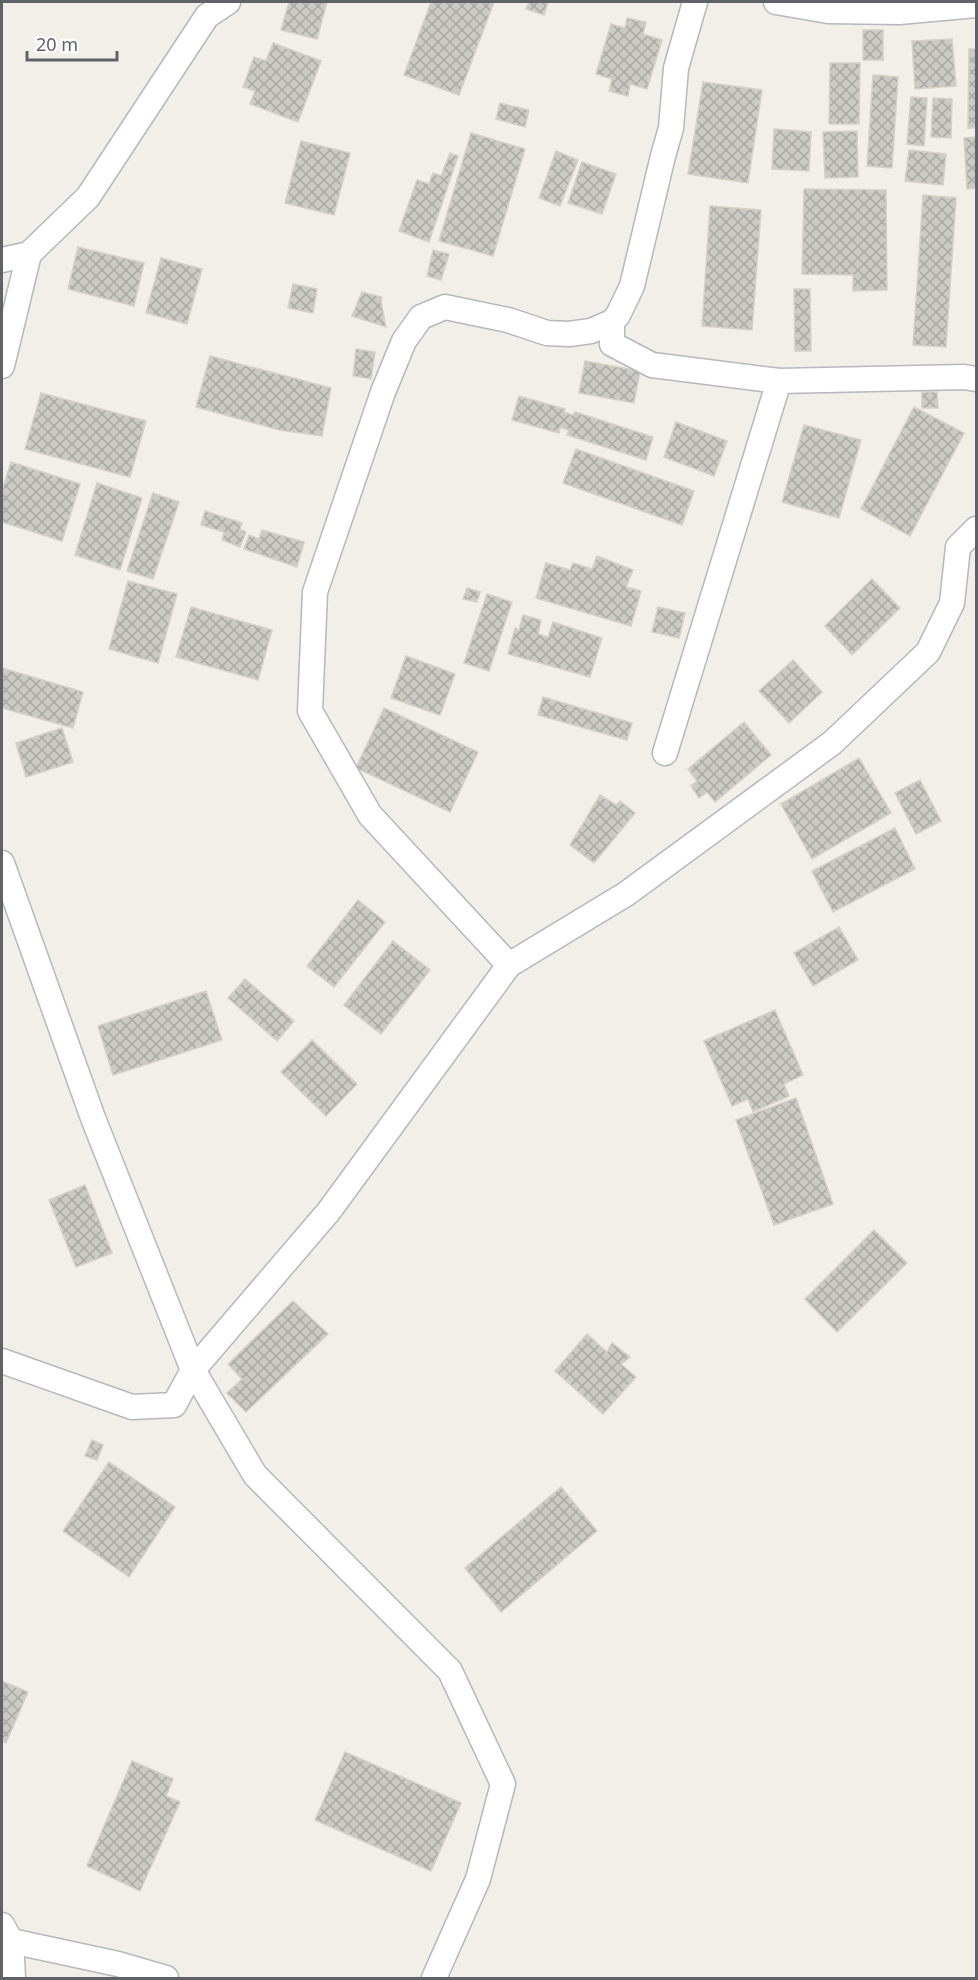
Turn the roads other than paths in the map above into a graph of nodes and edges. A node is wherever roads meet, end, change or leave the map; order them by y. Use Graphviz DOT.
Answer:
graph roads {
  1 [pos="228,2"];
  2 [pos="695,2"];
  3 [pos="776,2"];
  4 [pos="976,5"];
  5 [pos="29,254"];
  6 [pos="2,260"];
  7 [pos="612,322"];
  8 [pos="2,366"];
  9 [pos="976,379"];
  10 [pos="779,381"];
  11 [pos="976,529"];
  12 [pos="665,753"];
  13 [pos="2,863"];
  14 [pos="509,965"];
  15 [pos="2,1361"];
  16 [pos="193,1370"];
  17 [pos="6,1933"];
  18 [pos="13,1978"];
  19 [pos="166,1978"];
  20 [pos="434,1978"];
  1 -- 5 [label="street"];
  2 -- 7 [label="street"];
  3 -- 4 [label="street"];
  5 -- 6 [label="street"];
  5 -- 8 [label="street"];
  7 -- 10 [label="street"];
  7 -- 14 [label="street"];
  9 -- 10 [label="street"];
  10 -- 12 [label="street"];
  11 -- 14 [label="street"];
  13 -- 16 [label="street"];
  14 -- 16 [label="street"];
  15 -- 16 [label="street"];
  16 -- 20 [label="street"];
  17 -- 18 [label="street"];
  17 -- 19 [label="street"];
}
